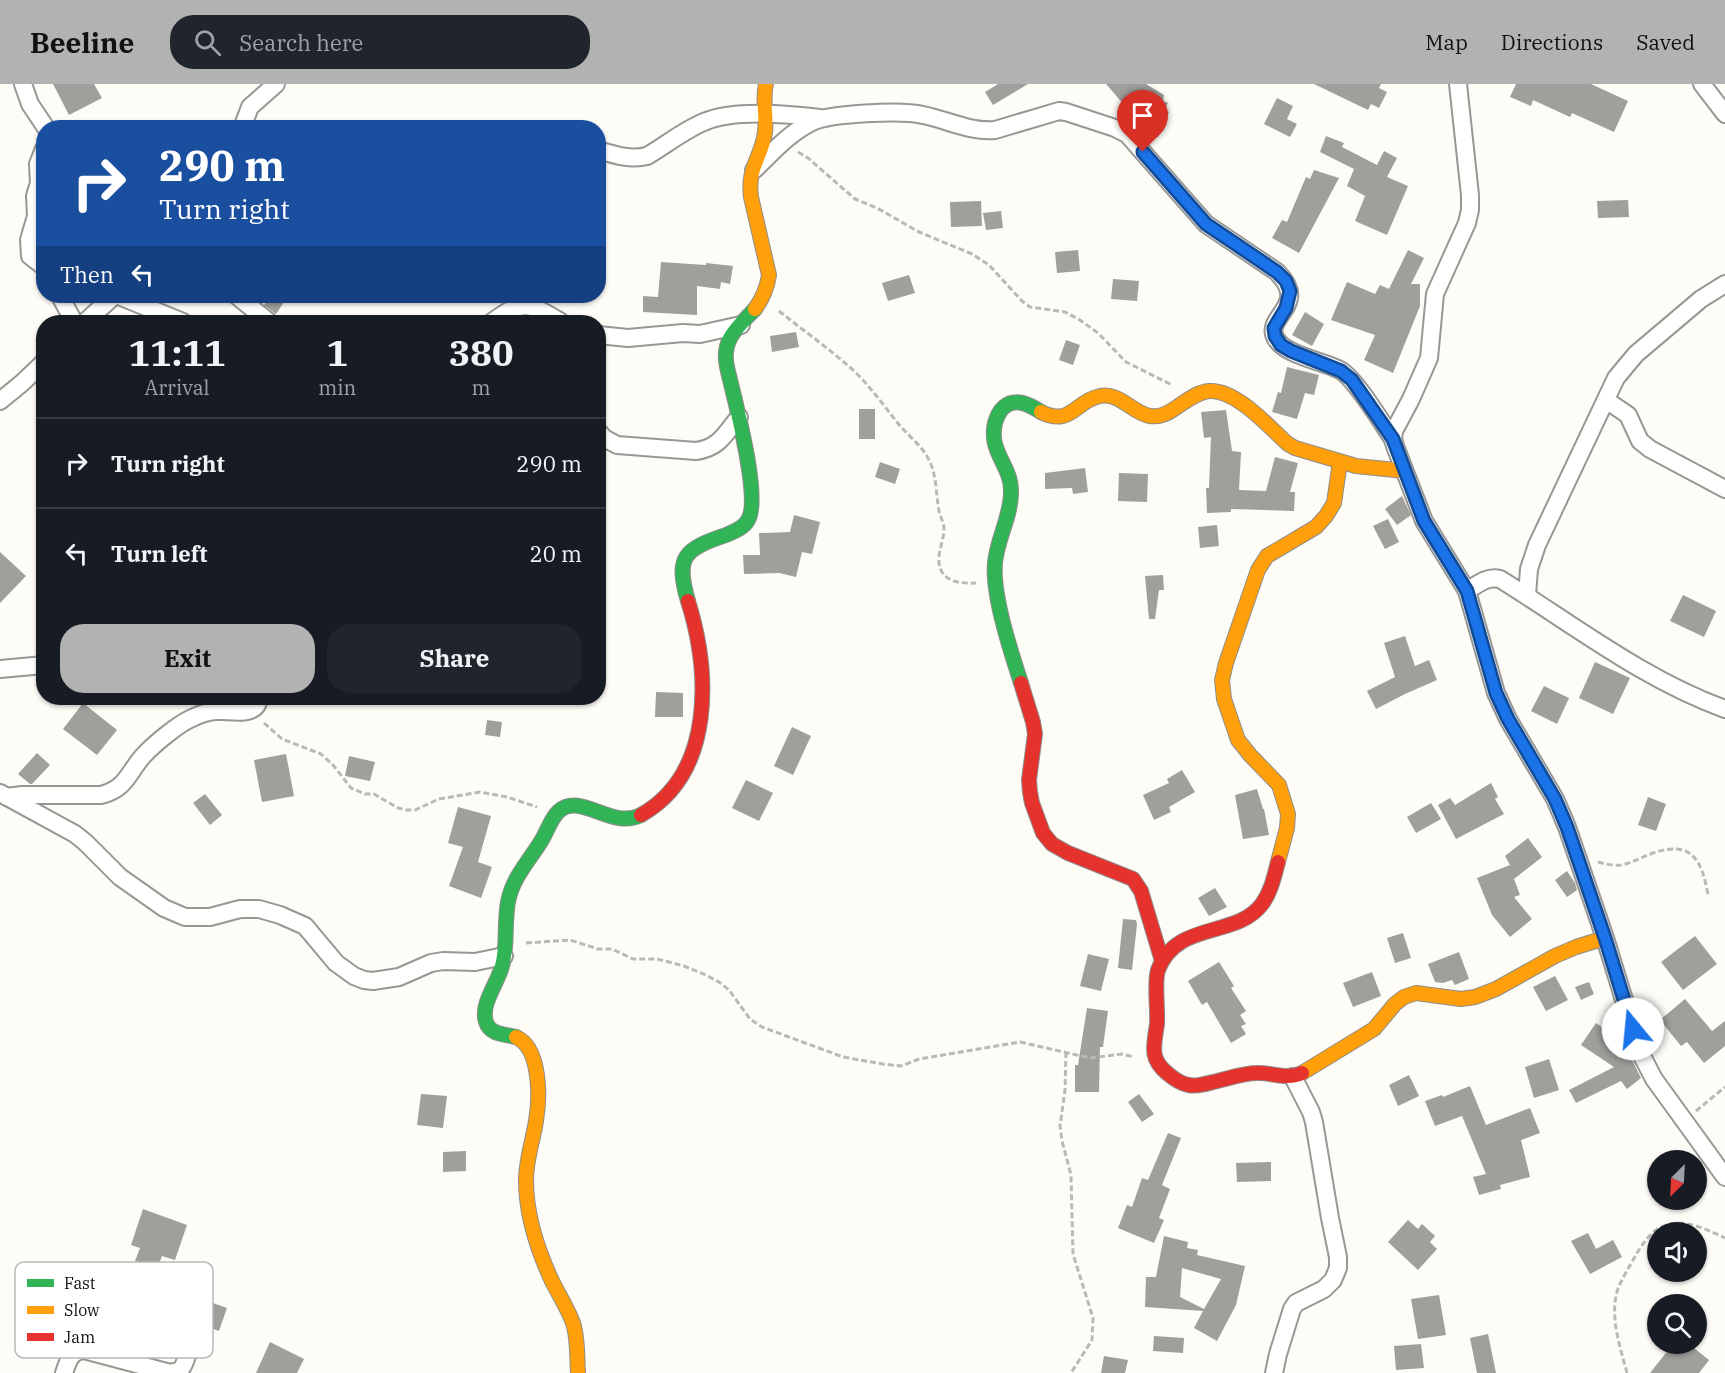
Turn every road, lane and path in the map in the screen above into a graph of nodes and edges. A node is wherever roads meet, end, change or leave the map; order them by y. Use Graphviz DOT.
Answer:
graph roads {
  1 [pos="23,84"];
  2 [pos="276,84"];
  3 [pos="766,84"];
  4 [pos="1458,84"];
  5 [pos="1702,84"];
  6 [pos="764,114"];
  7 [pos="1725,114"];
  8 [pos="821,118"];
  9 [pos="41,120"];
  10 [pos="245,120"];
  11 [pos="783,143"];
  12 [pos="606,152"];
  13 [pos="751,173"];
  14 [pos="36,193"];
  15 [pos="36,216"];
  16 [pos="36,216"];
  17 [pos="36,261"];
  18 [pos="1725,284"];
  19 [pos="763,299"];
  20 [pos="108,303"];
  21 [pos="134,303"];
  22 [pos="246,303"];
  23 [pos="93,315"];
  24 [pos="165,315"];
  25 [pos="260,315"];
  26 [pos="501,315"];
  27 [pos="549,315"];
  28 [pos="741,325"];
  29 [pos="606,336"];
  30 [pos="36,370"];
  31 [pos="1172,386"];
  32 [pos="1606,400"];
  33 [pos="0,401"];
  34 [pos="739,417"];
  35 [pos="606,439"];
  36 [pos="1393,439"];
  37 [pos="1340,462"];
  38 [pos="1405,471"];
  39 [pos="1725,489"];
  40 [pos="996,582"];
  41 [pos="1467,591"];
  42 [pos="1527,595"];
  43 [pos="36,666"];
  44 [pos="0,669"];
  45 [pos="257,705"];
  46 [pos="1725,709"];
  47 [pos="247,712"];
  48 [pos="4,795"];
  49 [pos="551,825"];
  50 [pos="1575,851"];
  51 [pos="1708,895"];
  52 [pos="1605,938"];
  53 [pos="505,951"];
  54 [pos="1162,961"];
  55 [pos="1066,1052"];
  56 [pos="1158,1066"];
  57 [pos="1293,1077"];
  58 [pos="1725,1087"];
  59 [pos="1684,1120"];
  60 [pos="1725,1177"];
  61 [pos="1725,1238"];
  62 [pos="71,1358"];
  63 [pos="114,1358"];
  64 [pos="186,1358"];
  65 [pos="64,1373"];
  66 [pos="578,1373"];
  67 [pos="1071,1373"];
  68 [pos="1274,1373"];
  69 [pos="1627,1373"];
  1 -- 9 [label="street"];
  2 -- 10 [label="street"];
  3 -- 6 [label="street"];
  4 -- 36 [label="street"];
  5 -- 7 [label="street"];
  6 -- 8 [label="street"];
  6 -- 12 [label="street"];
  6 -- 13 [label="street"];
  8 -- 11 [label="street"];
  8 -- 36 [label="street"];
  11 -- 13 [label="street"];
  11 -- 31 [label="path"];
  13 -- 19 [label="street"];
  14 -- 15 [label="street"];
  16 -- 17 [label="street"];
  18 -- 32 [label="street"];
  19 -- 28 [label="street"];
  19 -- 40 [label="path"];
  20 -- 23 [label="street"];
  21 -- 24 [label="street"];
  22 -- 25 [label="street"];
  26 -- 27 [label="street"];
  28 -- 29 [label="street"];
  28 -- 34 [label="street"];
  30 -- 33 [label="street"];
  32 -- 39 [label="street"];
  32 -- 42 [label="street"];
  34 -- 35 [label="street"];
  34 -- 49 [label="street"];
  36 -- 38 [label="street"];
  37 -- 38 [label="street"];
  37 -- 40 [label="street"];
  37 -- 54 [label="street"];
  38 -- 41 [label="street"];
  40 -- 54 [label="street"];
  41 -- 42 [label="street"];
  41 -- 50 [label="street"];
  42 -- 46 [label="street"];
  43 -- 44 [label="street"];
  45 -- 47 [label="street"];
  47 -- 48 [label="street"];
  47 -- 49 [label="path"];
  48 -- 53 [label="street"];
  49 -- 53 [label="street"];
  50 -- 51 [label="path"];
  50 -- 52 [label="street"];
  52 -- 57 [label="street"];
  52 -- 59 [label="street"];
  53 -- 55 [label="path"];
  53 -- 66 [label="street"];
  54 -- 56 [label="street"];
  55 -- 56 [label="path"];
  55 -- 67 [label="path"];
  56 -- 57 [label="street"];
  57 -- 68 [label="street"];
  58 -- 59 [label="path"];
  59 -- 60 [label="street"];
  61 -- 69 [label="path"];
  62 -- 65 [label="street"];
  63 -- 64 [label="street"];
}
